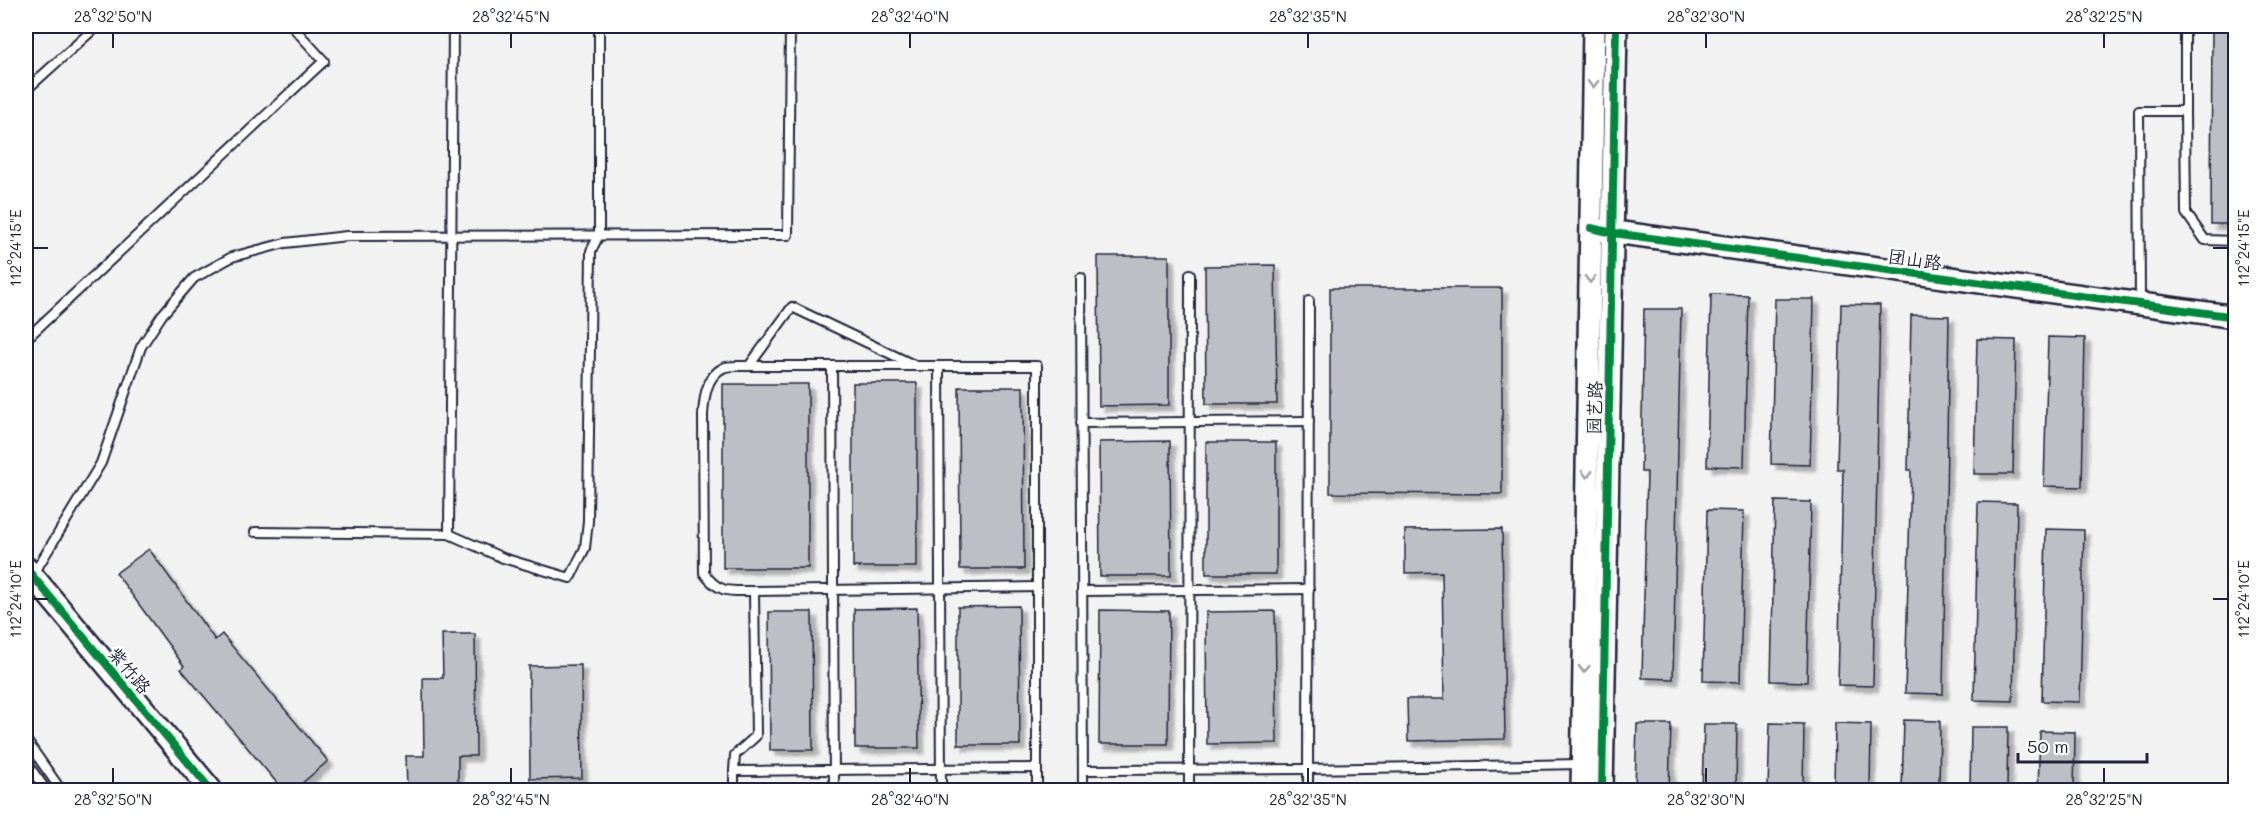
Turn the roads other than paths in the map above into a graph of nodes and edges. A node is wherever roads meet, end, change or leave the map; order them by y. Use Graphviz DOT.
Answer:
graph roads {
  1 [pos="97,26"];
  2 [pos="292,26"];
  3 [pos="453,26"];
  4 [pos="599,26"];
  5 [pos="790,26"];
  6 [pos="1594,26"];
  7 [pos="1616,26"];
  8 [pos="2186,26"];
  9 [pos="26,90"];
  10 [pos="2185,111"];
  11 [pos="1590,228"];
  12 [pos="1613,233"];
  13 [pos="599,235"];
  14 [pos="450,236"];
  15 [pos="2235,241"];
  16 [pos="1190,274"];
  17 [pos="1081,278"];
  18 [pos="1309,301"];
  19 [pos="2140,304"];
  20 [pos="2235,317"];
  21 [pos="26,339"];
  22 [pos="749,366"];
  23 [pos="832,366"];
  24 [pos="918,366"];
  25 [pos="939,366"];
  26 [pos="1190,421"];
  27 [pos="1309,421"];
  28 [pos="1082,423"];
  29 [pos="255,532"];
  30 [pos="449,534"];
  31 [pos="29,572"];
  32 [pos="1037,587"];
  33 [pos="833,588"];
  34 [pos="940,588"];
  35 [pos="1309,588"];
  36 [pos="1190,590"];
  37 [pos="754,591"];
  38 [pos="1082,591"];
  39 [pos="26,740"];
  40 [pos="26,762"];
  41 [pos="1582,764"];
  42 [pos="941,768"];
  43 [pos="1037,768"];
  44 [pos="1308,769"];
  45 [pos="834,770"];
  46 [pos="1083,770"];
  47 [pos="1190,770"];
  48 [pos="734,771"];
  49 [pos="46,790"];
  50 [pos="61,790"];
  51 [pos="211,790"];
  52 [pos="734,790"];
  53 [pos="834,790"];
  54 [pos="941,790"];
  55 [pos="1037,790"];
  56 [pos="1083,790"];
  57 [pos="1190,790"];
  58 [pos="1308,790"];
  59 [pos="1582,790"];
  60 [pos="1602,790"];
  1 -- 9 [label="lane"];
  2 -- 21 [label="lane"];
  3 -- 14 [label="lane"];
  4 -- 13 [label="lane"];
  5 -- 13 [label="lane"];
  6 -- 11 [label="street, 园艺路, one-way"];
  7 -- 12 [label="street, 园艺路"];
  8 -- 10 [label="lane"];
  10 -- 15 [label="lane"];
  10 -- 19 [label="lane"];
  11 -- 12 [label="street, 团山路"];
  11 -- 41 [label="street, 园艺路, one-way"];
  12 -- 19 [label="street, 团山路"];
  12 -- 60 [label="street, 园艺路"];
  13 -- 14 [label="lane"];
  13 -- 30 [label="lane"];
  14 -- 30 [label="lane"];
  14 -- 31 [label="lane"];
  16 -- 26 [label="lane"];
  17 -- 28 [label="lane"];
  18 -- 27 [label="lane"];
  19 -- 20 [label="street, 团山路"];
  22 -- 23 [label="lane"];
  22 -- 24 [label="lane"];
  22 -- 37 [label="lane"];
  23 -- 24 [label="lane"];
  23 -- 33 [label="lane"];
  24 -- 25 [label="lane"];
  25 -- 32 [label="lane"];
  25 -- 34 [label="lane"];
  26 -- 27 [label="lane"];
  26 -- 28 [label="lane"];
  26 -- 36 [label="lane"];
  27 -- 35 [label="lane"];
  28 -- 38 [label="lane"];
  29 -- 30 [label="lane"];
  31 -- 51 [label="street, 紫竹路"];
  32 -- 34 [label="lane"];
  32 -- 43 [label="lane"];
  33 -- 34 [label="lane"];
  33 -- 37 [label="lane"];
  33 -- 45 [label="lane"];
  34 -- 42 [label="lane"];
  35 -- 36 [label="lane"];
  35 -- 44 [label="lane"];
  36 -- 38 [label="lane"];
  36 -- 47 [label="lane"];
  37 -- 48 [label="lane"];
  38 -- 46 [label="lane"];
  39 -- 50 [label="lane"];
  40 -- 49 [label="lane"];
  41 -- 44 [label="lane"];
  41 -- 59 [label="street, 园艺路"];
  42 -- 43 [label="lane"];
  42 -- 45 [label="lane"];
  42 -- 54 [label="lane"];
  43 -- 55 [label="lane"];
  44 -- 47 [label="lane"];
  44 -- 58 [label="lane"];
  45 -- 48 [label="lane"];
  45 -- 53 [label="lane"];
  46 -- 47 [label="lane"];
  46 -- 56 [label="lane"];
  47 -- 57 [label="lane"];
  48 -- 52 [label="lane"];
}
